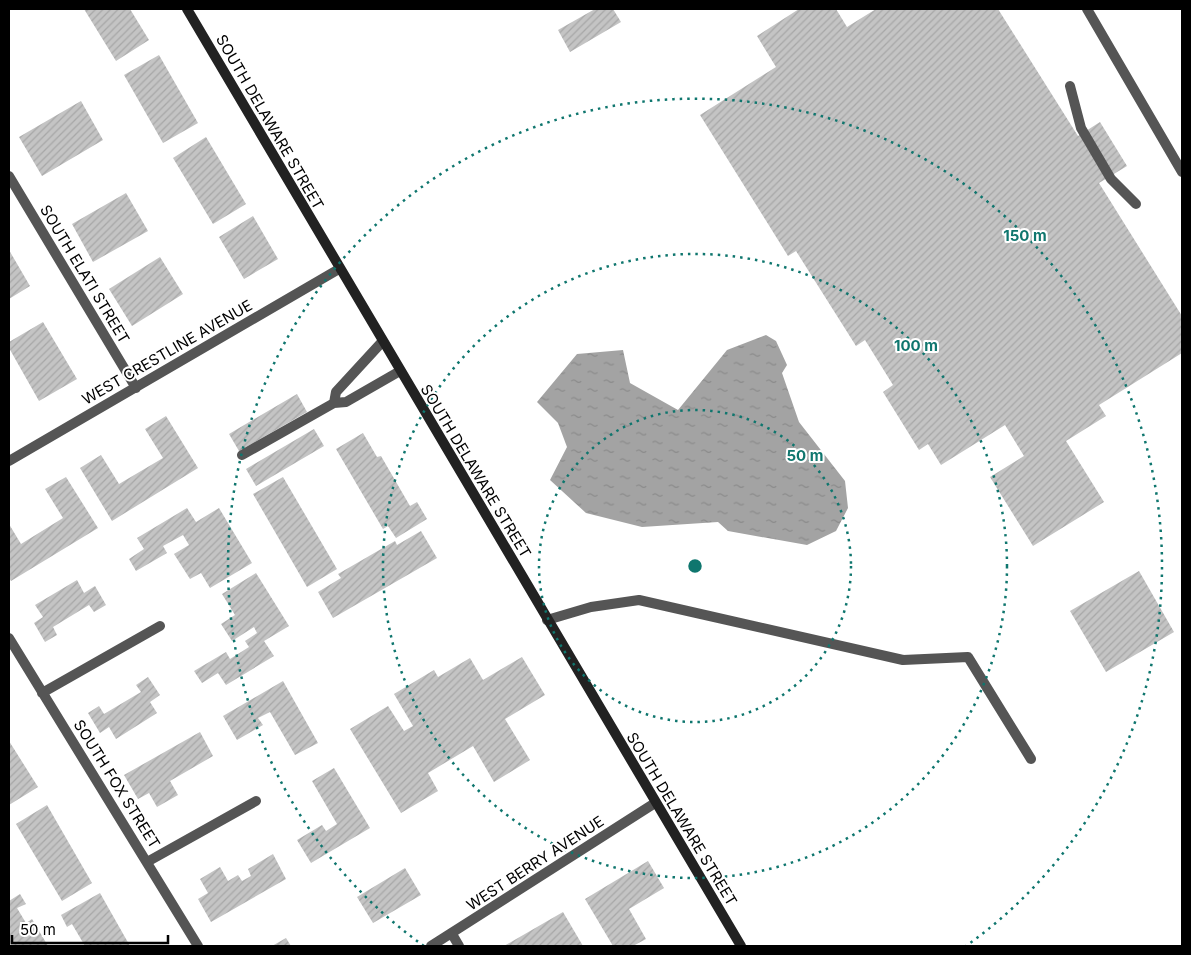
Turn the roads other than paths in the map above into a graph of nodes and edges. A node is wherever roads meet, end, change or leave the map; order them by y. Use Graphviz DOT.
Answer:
graph roads {
  1 [pos="187,9"];
  2 [pos="1087,9"];
  3 [pos="1070,86"];
  4 [pos="1182,172"];
  5 [pos="9,176"];
  6 [pos="1136,204"];
  7 [pos="339,269"];
  8 [pos="382,342"];
  9 [pos="400,372"];
  10 [pos="136,388"];
  11 [pos="334,402"];
  12 [pos="242,455"];
  13 [pos="9,461"];
  14 [pos="547,620"];
  15 [pos="160,626"];
  16 [pos="9,638"];
  17 [pos="42,693"];
  18 [pos="1031,759"];
  19 [pos="256,801"];
  20 [pos="655,803"];
  21 [pos="147,862"];
  22 [pos="452,934"];
  23 [pos="198,946"];
  24 [pos="431,946"];
  25 [pos="459,946"];
  26 [pos="741,946"];
  1 -- 7 [label="street, SOUTH DELAWARE STREET"];
  2 -- 4 [label="street"];
  3 -- 6 [label="street"];
  5 -- 10 [label="street, SOUTH ELATI STREET"];
  7 -- 8 [label="street, SOUTH DELAWARE STREET"];
  7 -- 10 [label="street, WEST CRESTLINE AVENUE"];
  8 -- 9 [label="street, SOUTH DELAWARE STREET"];
  8 -- 11 [label="street"];
  9 -- 11 [label="street"];
  9 -- 14 [label="street, SOUTH DELAWARE STREET"];
  10 -- 13 [label="street, WEST CRESTLINE AVENUE"];
  11 -- 12 [label="street"];
  14 -- 18 [label="street"];
  14 -- 20 [label="street, SOUTH DELAWARE STREET"];
  15 -- 17 [label="street"];
  16 -- 17 [label="street, SOUTH FOX STREET"];
  17 -- 21 [label="street, SOUTH FOX STREET"];
  19 -- 21 [label="street"];
  20 -- 22 [label="street, WEST BERRY AVENUE"];
  20 -- 26 [label="street, SOUTH DELAWARE STREET"];
  21 -- 23 [label="street, SOUTH FOX STREET"];
  22 -- 24 [label="street, WEST BERRY AVENUE"];
  22 -- 25 [label="street"];
}
